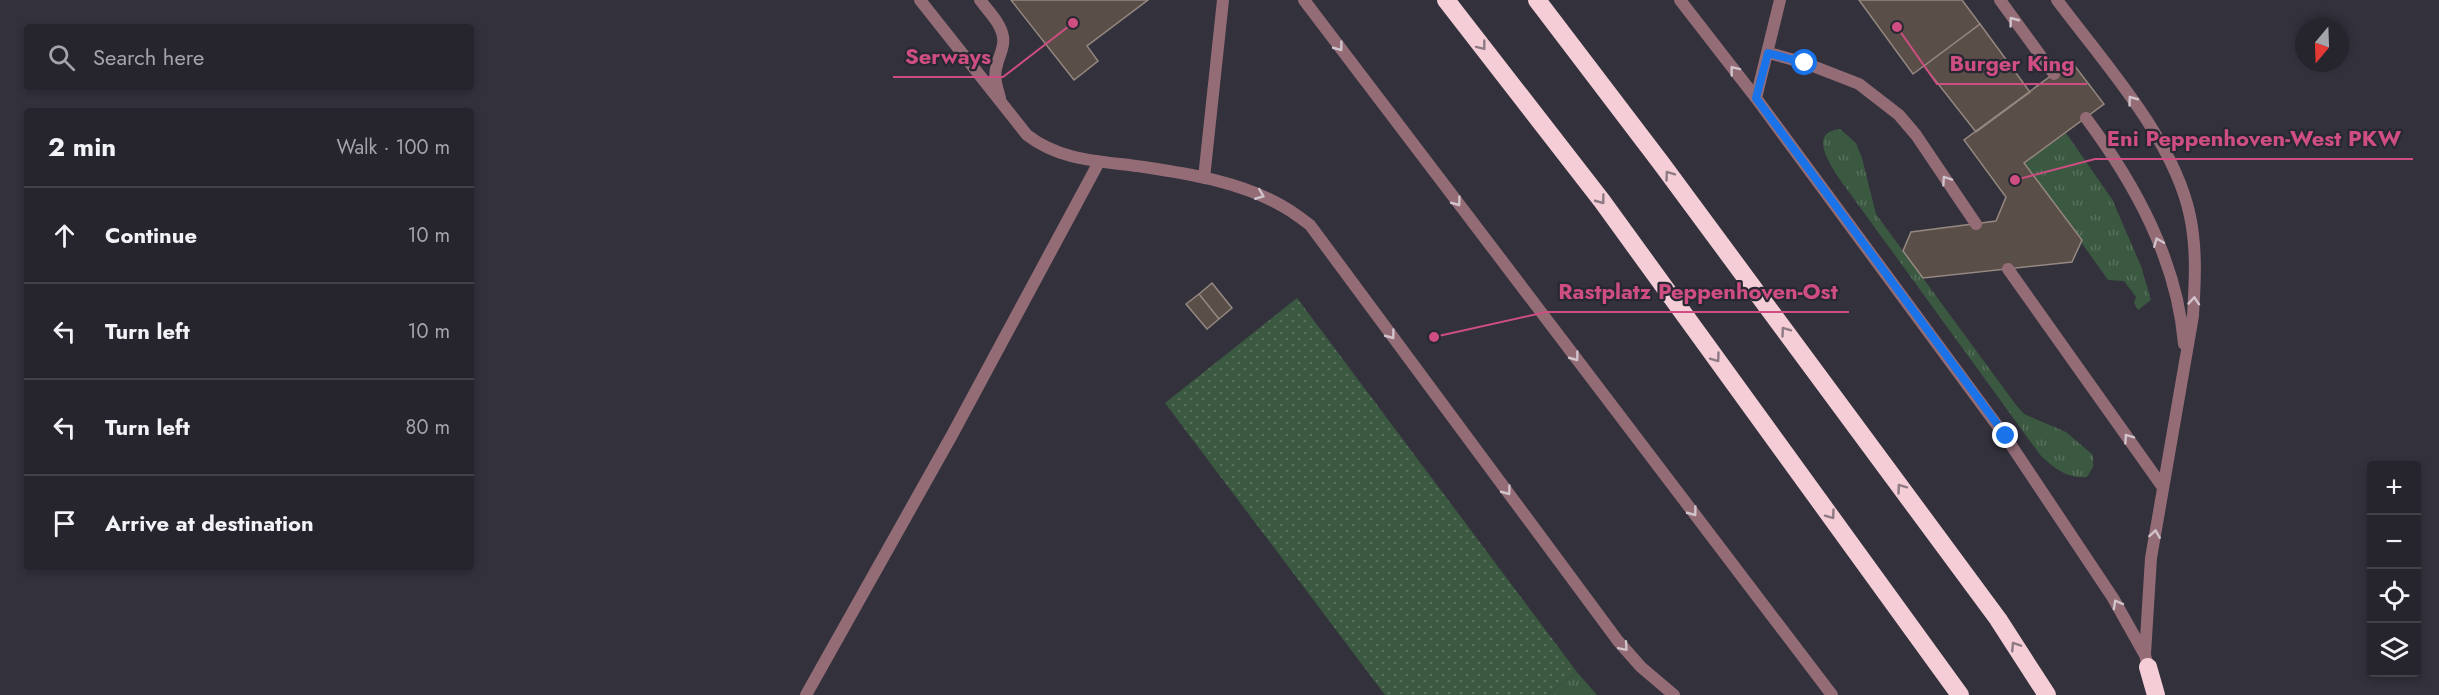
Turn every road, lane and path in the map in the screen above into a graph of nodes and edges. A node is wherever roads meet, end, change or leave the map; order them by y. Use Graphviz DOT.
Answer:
graph roads {
  1 [pos="920,0"];
  2 [pos="980,0"];
  3 [pos="1214,0"];
  4 [pos="1304,0"];
  5 [pos="1446,0"];
  6 [pos="1537,0"];
  7 [pos="1680,0"];
  8 [pos="1780,0"];
  9 [pos="2000,0"];
  10 [pos="2057,0"];
  11 [pos="1222,5"];
  12 [pos="1768,53"];
  13 [pos="2054,74"];
  14 [pos="1756,98"];
  15 [pos="1005,107"];
  16 [pos="2086,118"];
  17 [pos="1099,162"];
  18 [pos="1204,178"];
  19 [pos="1976,224"];
  20 [pos="2008,269"];
  21 [pos="2186,360"];
  22 [pos="2162,486"];
  23 [pos="2147,661"];
  24 [pos="806,695"];
  25 [pos="1674,695"];
  26 [pos="1832,695"];
  27 [pos="1960,695"];
  28 [pos="2048,695"];
  29 [pos="2156,695"];
  1 -- 15 [label="lane"];
  2 -- 15 [label="lane"];
  3 -- 11 [label="lane"];
  4 -- 26 [label="lane, one-way"];
  5 -- 27 [label="highway, one-way"];
  28 -- 6 [label="highway, one-way"];
  14 -- 7 [label="lane, one-way"];
  8 -- 12 [label="lane"];
  13 -- 9 [label="lane, one-way"];
  21 -- 10 [label="lane, one-way"];
  11 -- 18 [label="lane"];
  12 -- 14 [label="lane"];
  19 -- 12 [label="lane, one-way"];
  23 -- 14 [label="lane, one-way"];
  15 -- 17 [label="lane"];
  21 -- 16 [label="lane, one-way"];
  17 -- 18 [label="lane"];
  17 -- 24 [label="lane"];
  18 -- 25 [label="lane, one-way"];
  22 -- 20 [label="lane, one-way"];
  21 -- 22 [label="lane"];
  23 -- 22 [label="lane, one-way"];
  23 -- 29 [label="highway"];
}
